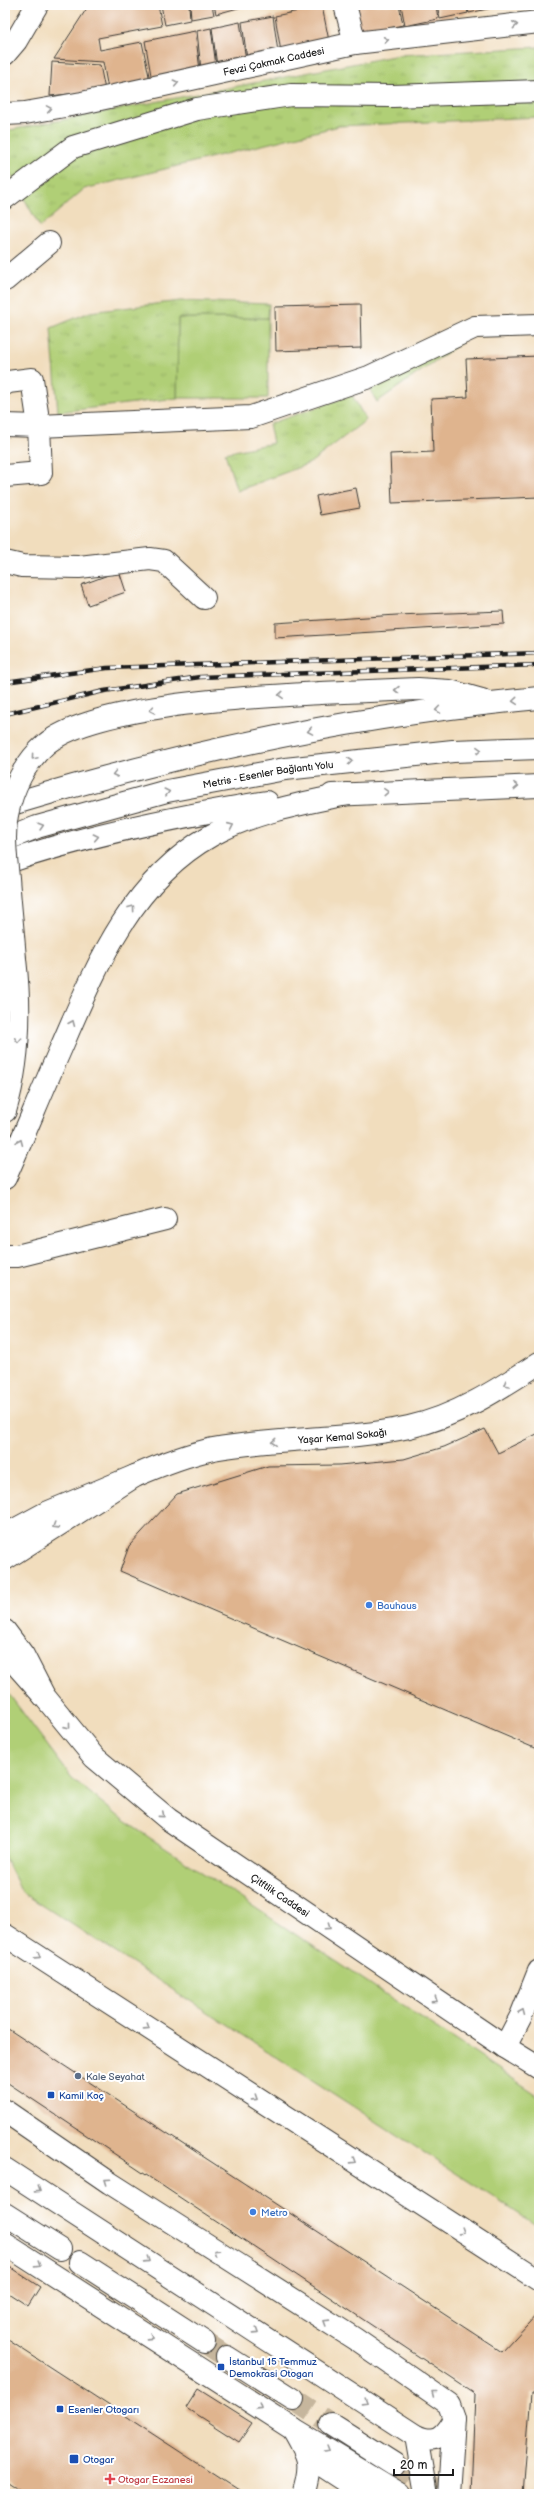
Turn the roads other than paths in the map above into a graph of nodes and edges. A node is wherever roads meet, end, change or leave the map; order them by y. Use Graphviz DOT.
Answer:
graph roads {
  1 [pos="37,5"];
  2 [pos="345,5"];
  3 [pos="539,22"];
  4 [pos="355,43"];
  5 [pos="11,47"];
  6 [pos="5,66"];
  7 [pos="539,91"];
  8 [pos="7,110"];
  9 [pos="5,198"];
  10 [pos="49,243"];
  11 [pos="5,280"];
  12 [pos="539,325"];
  13 [pos="5,384"];
  14 [pos="5,425"];
  15 [pos="39,426"];
  16 [pos="5,476"];
  17 [pos="5,562"];
  18 [pos="204,598"];
  19 [pos="539,698"];
  20 [pos="491,703"];
  21 [pos="539,748"];
  22 [pos="539,786"];
  23 [pos="347,794"];
  24 [pos="5,806"];
  25 [pos="5,840"];
  26 [pos="5,863"];
  27 [pos="12,1010"];
  28 [pos="5,1111"];
  29 [pos="5,1178"];
  30 [pos="165,1219"];
  31 [pos="5,1256"];
  32 [pos="539,1364"];
  33 [pos="135,1476"];
  34 [pos="5,1535"];
  35 [pos="5,1559"];
  36 [pos="5,1631"];
  37 [pos="5,1652"];
  38 [pos="44,1696"];
  39 [pos="5,1935"];
  40 [pos="539,1971"];
  41 [pos="505,2047"];
  42 [pos="539,2068"];
  43 [pos="5,2111"];
  44 [pos="5,2169"];
  45 [pos="5,2214"];
  46 [pos="5,2244"];
  47 [pos="60,2249"];
  48 [pos="80,2262"];
  49 [pos="539,2280"];
  50 [pos="204,2342"];
  51 [pos="227,2357"];
  52 [pos="293,2399"];
  53 [pos="454,2419"];
  54 [pos="331,2424"];
  55 [pos="293,2429"];
  56 [pos="416,2436"];
  57 [pos="309,2458"];
  58 [pos="394,2464"];
  59 [pos="448,2493"];
  60 [pos="302,2494"];
  61 [pos="366,2494"];
  62 [pos="400,2494"];
  63 [pos="426,2494"];
  1 -- 5 [label="main road"];
  2 -- 4 [label="main road"];
  4 -- 3 [label="main road, Fevzi Çakmak Caddesi, one-way"];
  8 -- 4 [label="main road, Fevzi Çakmak Caddesi, one-way"];
  5 -- 6 [label="main road"];
  7 -- 9 [label="main road"];
  10 -- 11 [label="main road"];
  12 -- 15 [label="main road"];
  13 -- 15 [label="main road"];
  14 -- 15 [label="main road"];
  15 -- 16 [label="main road"];
  17 -- 18 [label="main road"];
  19 -- 20 [label="main road, one-way"];
  20 -- 24 [label="main road, one-way"];
  20 -- 27 [label="main road, one-way, bridge"];
  25 -- 21 [label="main road, Metris - Esenler Bağlantı Yolu, one-way"];
  23 -- 22 [label="main road, one-way"];
  26 -- 23 [label="main road, one-way"];
  29 -- 23 [label="main road, one-way"];
  27 -- 28 [label="main road, one-way"];
  30 -- 31 [label="main road"];
  32 -- 33 [label="main road, Yaşar Kemal Sokağı, one-way"];
  33 -- 34 [label="main road"];
  33 -- 35 [label="main road, one-way"];
  36 -- 38 [label="main road"];
  37 -- 38 [label="main road"];
  38 -- 41 [label="main road, Çitftlik Caddesi, one-way"];
  39 -- 49 [label="main road, one-way"];
  41 -- 40 [label="main road, one-way"];
  41 -- 42 [label="main road, Çitftlik Caddesi"];
  53 -- 43 [label="main road, one-way"];
  44 -- 56 [label="main road, one-way"];
  45 -- 47 [label="main road"];
  46 -- 55 [label="main road, one-way"];
  48 -- 50 [label="main road"];
  51 -- 52 [label="main road"];
  53 -- 56 [label="main road"];
  53 -- 59 [label="main road"];
  54 -- 58 [label="main road"];
  55 -- 57 [label="main road"];
  55 -- 62 [label="main road, one-way"];
  56 -- 63 [label="main road"];
  57 -- 60 [label="main road"];
  57 -- 61 [label="main road"];
}
